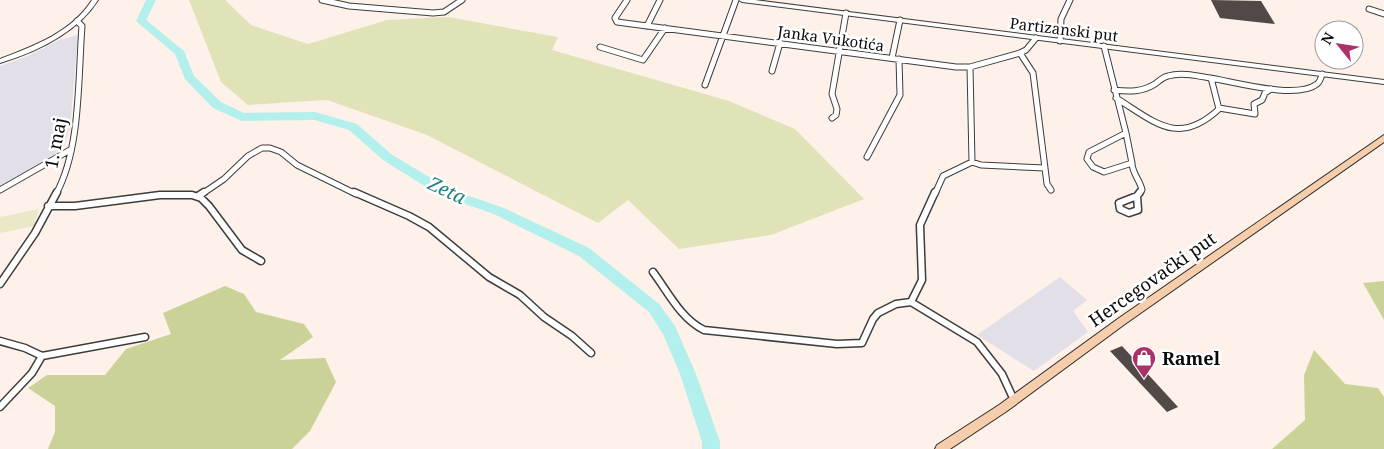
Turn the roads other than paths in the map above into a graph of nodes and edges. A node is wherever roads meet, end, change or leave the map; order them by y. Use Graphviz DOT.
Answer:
graph roads {
  1 [pos="95,0"];
  2 [pos="322,0"];
  3 [pos="462,0"];
  4 [pos="627,0"];
  5 [pos="660,0"];
  6 [pos="736,0"];
  7 [pos="742,0"];
  8 [pos="1070,0"];
  9 [pos="1368,9"];
  10 [pos="846,13"];
  11 [pos="1384,14"];
  12 [pos="900,20"];
  13 [pos="76,22"];
  14 [pos="647,26"];
  15 [pos="665,28"];
  16 [pos="722,36"];
  17 [pos="1036,38"];
  18 [pos="1060,41"];
  19 [pos="780,43"];
  20 [pos="1104,46"];
  21 [pos="600,47"];
  22 [pos="839,51"];
  23 [pos="1020,53"];
  24 [pos="892,58"];
  25 [pos="899,59"];
  26 [pos="0,61"];
  27 [pos="970,67"];
  28 [pos="772,71"];
  29 [pos="1322,74"];
  30 [pos="1211,78"];
  31 [pos="1384,82"];
  32 [pos="705,85"];
  33 [pos="1271,89"];
  34 [pos="1114,90"];
  35 [pos="1116,98"];
  36 [pos="1219,108"];
  37 [pos="832,118"];
  38 [pos="1126,133"];
  39 [pos="1384,138"];
  40 [pos="70,150"];
  41 [pos="867,157"];
  42 [pos="972,162"];
  43 [pos="1132,163"];
  44 [pos="1045,168"];
  45 [pos="0,190"];
  46 [pos="1051,190"];
  47 [pos="198,196"];
  48 [pos="1137,196"];
  49 [pos="48,206"];
  50 [pos="261,261"];
  51 [pos="653,272"];
  52 [pos="1,282"];
  53 [pos="910,302"];
  54 [pos="145,338"];
  55 [pos="0,340"];
  56 [pos="591,353"];
  57 [pos="42,356"];
  58 [pos="1014,400"];
  59 [pos="0,406"];
  60 [pos="942,449"];
  1 -- 13 [label="street"];
  2 -- 3 [label="street"];
  4 -- 14 [label="street, Janka Vukotića"];
  5 -- 14 [label="street"];
  6 -- 16 [label="street"];
  7 -- 10 [label="street, Partizanski put"];
  8 -- 18 [label="street"];
  9 -- 11 [label="street"];
  10 -- 12 [label="street, Partizanski put"];
  10 -- 22 [label="street"];
  12 -- 17 [label="street, Partizanski put"];
  12 -- 24 [label="street"];
  13 -- 26 [label="street"];
  13 -- 40 [label="street, 1. maj"];
  14 -- 15 [label="street, Janka Vukotića"];
  15 -- 16 [label="street, Janka Vukotića"];
  15 -- 21 [label="street"];
  16 -- 19 [label="street, Janka Vukotića"];
  16 -- 32 [label="street"];
  17 -- 18 [label="street, Partizanski put"];
  17 -- 23 [label="street, Janka Vukotića"];
  18 -- 20 [label="street, Partizanski put"];
  19 -- 22 [label="street, Janka Vukotića"];
  19 -- 28 [label="street"];
  20 -- 29 [label="street, Partizanski put"];
  20 -- 34 [label="street"];
  22 -- 24 [label="street, Janka Vukotića"];
  22 -- 37 [label="street"];
  23 -- 27 [label="street, Janka Vukotića"];
  23 -- 44 [label="street"];
  24 -- 25 [label="street, Janka Vukotića"];
  25 -- 27 [label="street, Janka Vukotića"];
  25 -- 41 [label="street"];
  27 -- 42 [label="street"];
  29 -- 31 [label="street, Partizanski put"];
  29 -- 33 [label="street"];
  30 -- 33 [label="street"];
  30 -- 34 [label="street"];
  30 -- 36 [label="street"];
  33 -- 36 [label="street"];
  34 -- 35 [label="street"];
  35 -- 36 [label="street"];
  35 -- 38 [label="street"];
  38 -- 43 [label="street"];
  38 -- 43 [label="street"];
  39 -- 58 [label="main road, Hercegovački put"];
  40 -- 45 [label="street"];
  40 -- 49 [label="street, 1. maj"];
  42 -- 44 [label="street"];
  42 -- 53 [label="street"];
  43 -- 48 [label="street"];
  44 -- 46 [label="street"];
  47 -- 49 [label="street"];
  47 -- 50 [label="street"];
  47 -- 56 [label="street"];
  49 -- 52 [label="street, 1. maj"];
  51 -- 53 [label="street"];
  53 -- 58 [label="street"];
  54 -- 57 [label="street"];
  55 -- 57 [label="street"];
  57 -- 59 [label="street"];
  58 -- 60 [label="main road, Hercegovački put"];
}
